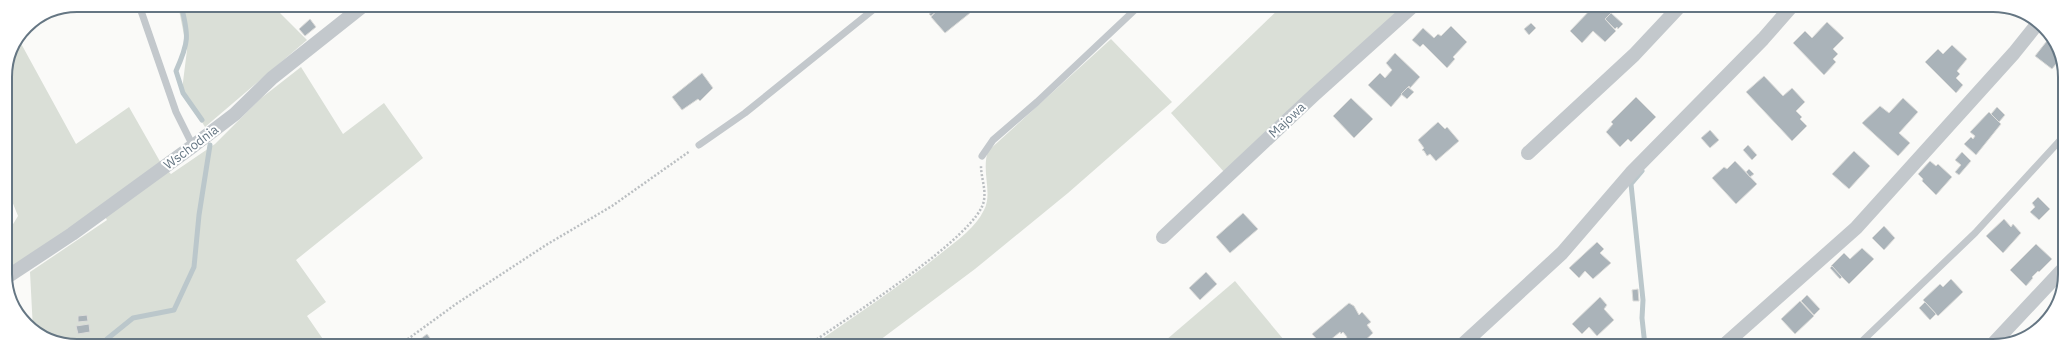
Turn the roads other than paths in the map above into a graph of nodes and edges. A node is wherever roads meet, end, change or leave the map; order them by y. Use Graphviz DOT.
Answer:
graph roads {
  1 [pos="141,12"];
  2 [pos="355,12"];
  3 [pos="870,12"];
  4 [pos="1133,12"];
  5 [pos="1407,12"];
  6 [pos="1674,12"];
  7 [pos="1787,12"];
  8 [pos="2034,28"];
  9 [pos="2058,143"];
  10 [pos="699,145"];
  11 [pos="193,146"];
  12 [pos="1528,153"];
  13 [pos="982,156"];
  14 [pos="1163,237"];
  15 [pos="12,274"];
  16 [pos="2058,274"];
  17 [pos="1469,339"];
  18 [pos="1731,339"];
  19 [pos="1864,339"];
  20 [pos="1998,339"];
  1 -- 11 [label="lane"];
  2 -- 11 [label="street, Wschodnia"];
  3 -- 10 [label="lane"];
  4 -- 13 [label="lane"];
  5 -- 14 [label="street, Majowa"];
  6 -- 12 [label="street"];
  7 -- 17 [label="street"];
  8 -- 18 [label="street"];
  9 -- 19 [label="lane"];
  11 -- 15 [label="street, Wschodnia"];
  16 -- 20 [label="street"];
}
